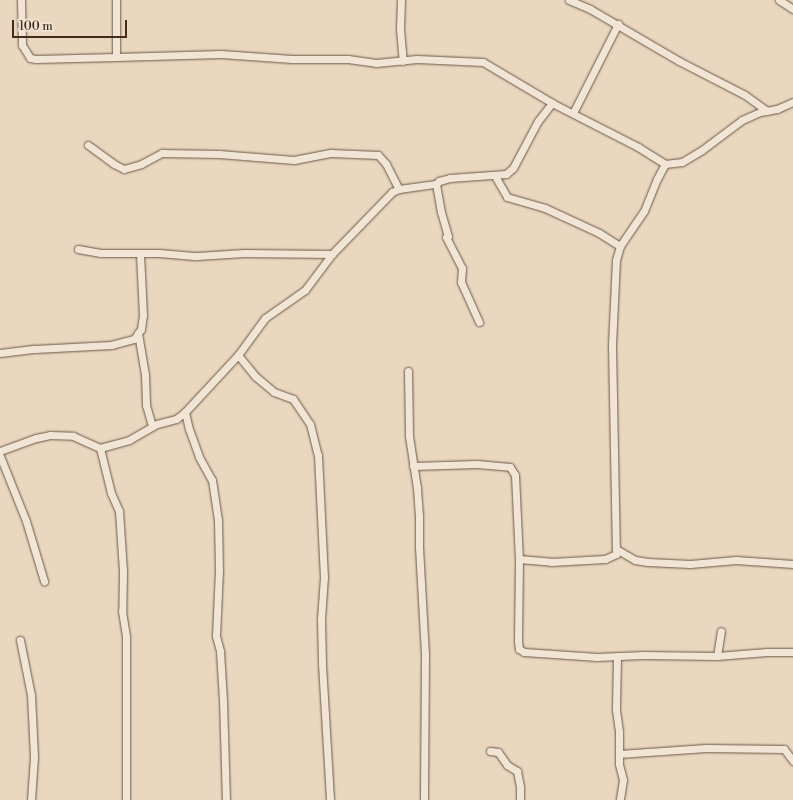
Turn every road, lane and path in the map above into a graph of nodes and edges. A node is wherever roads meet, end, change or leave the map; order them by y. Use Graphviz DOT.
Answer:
graph roads {
  1 [pos="21,0"];
  2 [pos="116,0"];
  3 [pos="401,0"];
  4 [pos="569,0"];
  5 [pos="779,0"];
  6 [pos="793,9"];
  7 [pos="618,24"];
  8 [pos="116,57"];
  9 [pos="403,61"];
  10 [pos="793,102"];
  11 [pos="552,103"];
  12 [pos="767,111"];
  13 [pos="573,113"];
  14 [pos="88,144"];
  15 [pos="665,164"];
  16 [pos="495,176"];
  17 [pos="436,184"];
  18 [pos="399,189"];
  19 [pos="620,246"];
  20 [pos="78,249"];
  21 [pos="140,254"];
  22 [pos="332,254"];
  23 [pos="479,322"];
  24 [pos="138,333"];
  25 [pos="0,353"];
  26 [pos="238,355"];
  27 [pos="408,371"];
  28 [pos="185,412"];
  29 [pos="152,426"];
  30 [pos="100,448"];
  31 [pos="0,451"];
  32 [pos="0,456"];
  33 [pos="413,466"];
  34 [pos="616,549"];
  35 [pos="519,559"];
  36 [pos="793,564"];
  37 [pos="44,581"];
  38 [pos="721,631"];
  39 [pos="20,640"];
  40 [pos="793,652"];
  41 [pos="617,656"];
  42 [pos="717,656"];
  43 [pos="490,751"];
  44 [pos="619,754"];
  45 [pos="793,761"];
  46 [pos="31,800"];
  47 [pos="126,800"];
  48 [pos="226,800"];
  49 [pos="330,800"];
  50 [pos="424,800"];
  51 [pos="520,800"];
  52 [pos="620,800"];
  1 -- 8 [label="street"];
  2 -- 8 [label="street"];
  3 -- 9 [label="street"];
  4 -- 7 [label="street"];
  5 -- 6 [label="street"];
  7 -- 12 [label="street"];
  7 -- 13 [label="street"];
  8 -- 9 [label="street"];
  9 -- 11 [label="street"];
  10 -- 12 [label="street"];
  11 -- 13 [label="street"];
  11 -- 16 [label="street"];
  12 -- 15 [label="street"];
  13 -- 15 [label="street"];
  14 -- 18 [label="street"];
  15 -- 19 [label="street"];
  16 -- 17 [label="street"];
  16 -- 19 [label="street"];
  17 -- 18 [label="street"];
  17 -- 23 [label="street"];
  18 -- 22 [label="street"];
  19 -- 34 [label="street"];
  20 -- 21 [label="street"];
  21 -- 22 [label="street"];
  21 -- 24 [label="street"];
  22 -- 26 [label="street"];
  24 -- 25 [label="street"];
  24 -- 29 [label="street"];
  26 -- 28 [label="street"];
  26 -- 49 [label="street"];
  27 -- 33 [label="street"];
  28 -- 29 [label="street"];
  28 -- 48 [label="street"];
  29 -- 30 [label="street"];
  30 -- 31 [label="street"];
  30 -- 47 [label="street"];
  32 -- 37 [label="street"];
  33 -- 35 [label="street"];
  33 -- 50 [label="street"];
  34 -- 35 [label="street"];
  34 -- 36 [label="street"];
  35 -- 41 [label="street"];
  38 -- 42 [label="street"];
  39 -- 46 [label="street"];
  40 -- 42 [label="street"];
  41 -- 42 [label="street"];
  41 -- 44 [label="street"];
  43 -- 51 [label="street"];
  44 -- 45 [label="street"];
  44 -- 52 [label="street"];
}
